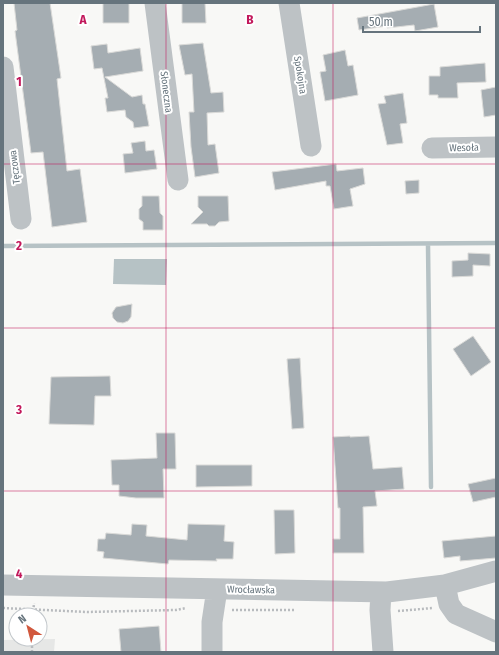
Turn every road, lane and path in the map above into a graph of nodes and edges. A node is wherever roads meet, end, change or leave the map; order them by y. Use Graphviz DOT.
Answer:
graph roads {
  1 [pos="155,3"];
  2 [pos="289,3"];
  3 [pos="3,67"];
  4 [pos="311,146"];
  5 [pos="496,147"];
  6 [pos="432,148"];
  7 [pos="178,180"];
  8 [pos="21,219"];
  9 [pos="496,571"];
  10 [pos="3,585"];
  11 [pos="445,586"];
  12 [pos="217,589"];
  13 [pos="381,592"];
  14 [pos="496,632"];
  15 [pos="212,652"];
  16 [pos="383,652"];
  1 -- 7 [label="street, Słoneczna"];
  2 -- 4 [label="street, Spokojna"];
  3 -- 8 [label="street, Tęczowa"];
  5 -- 6 [label="street, Wesoła"];
  9 -- 11 [label="street, Wrocławska"];
  10 -- 12 [label="street, Wrocławska"];
  11 -- 13 [label="street, Wrocławska"];
  11 -- 14 [label="street"];
  12 -- 13 [label="street, Wrocławska"];
  12 -- 15 [label="street"];
  13 -- 16 [label="street"];
}
